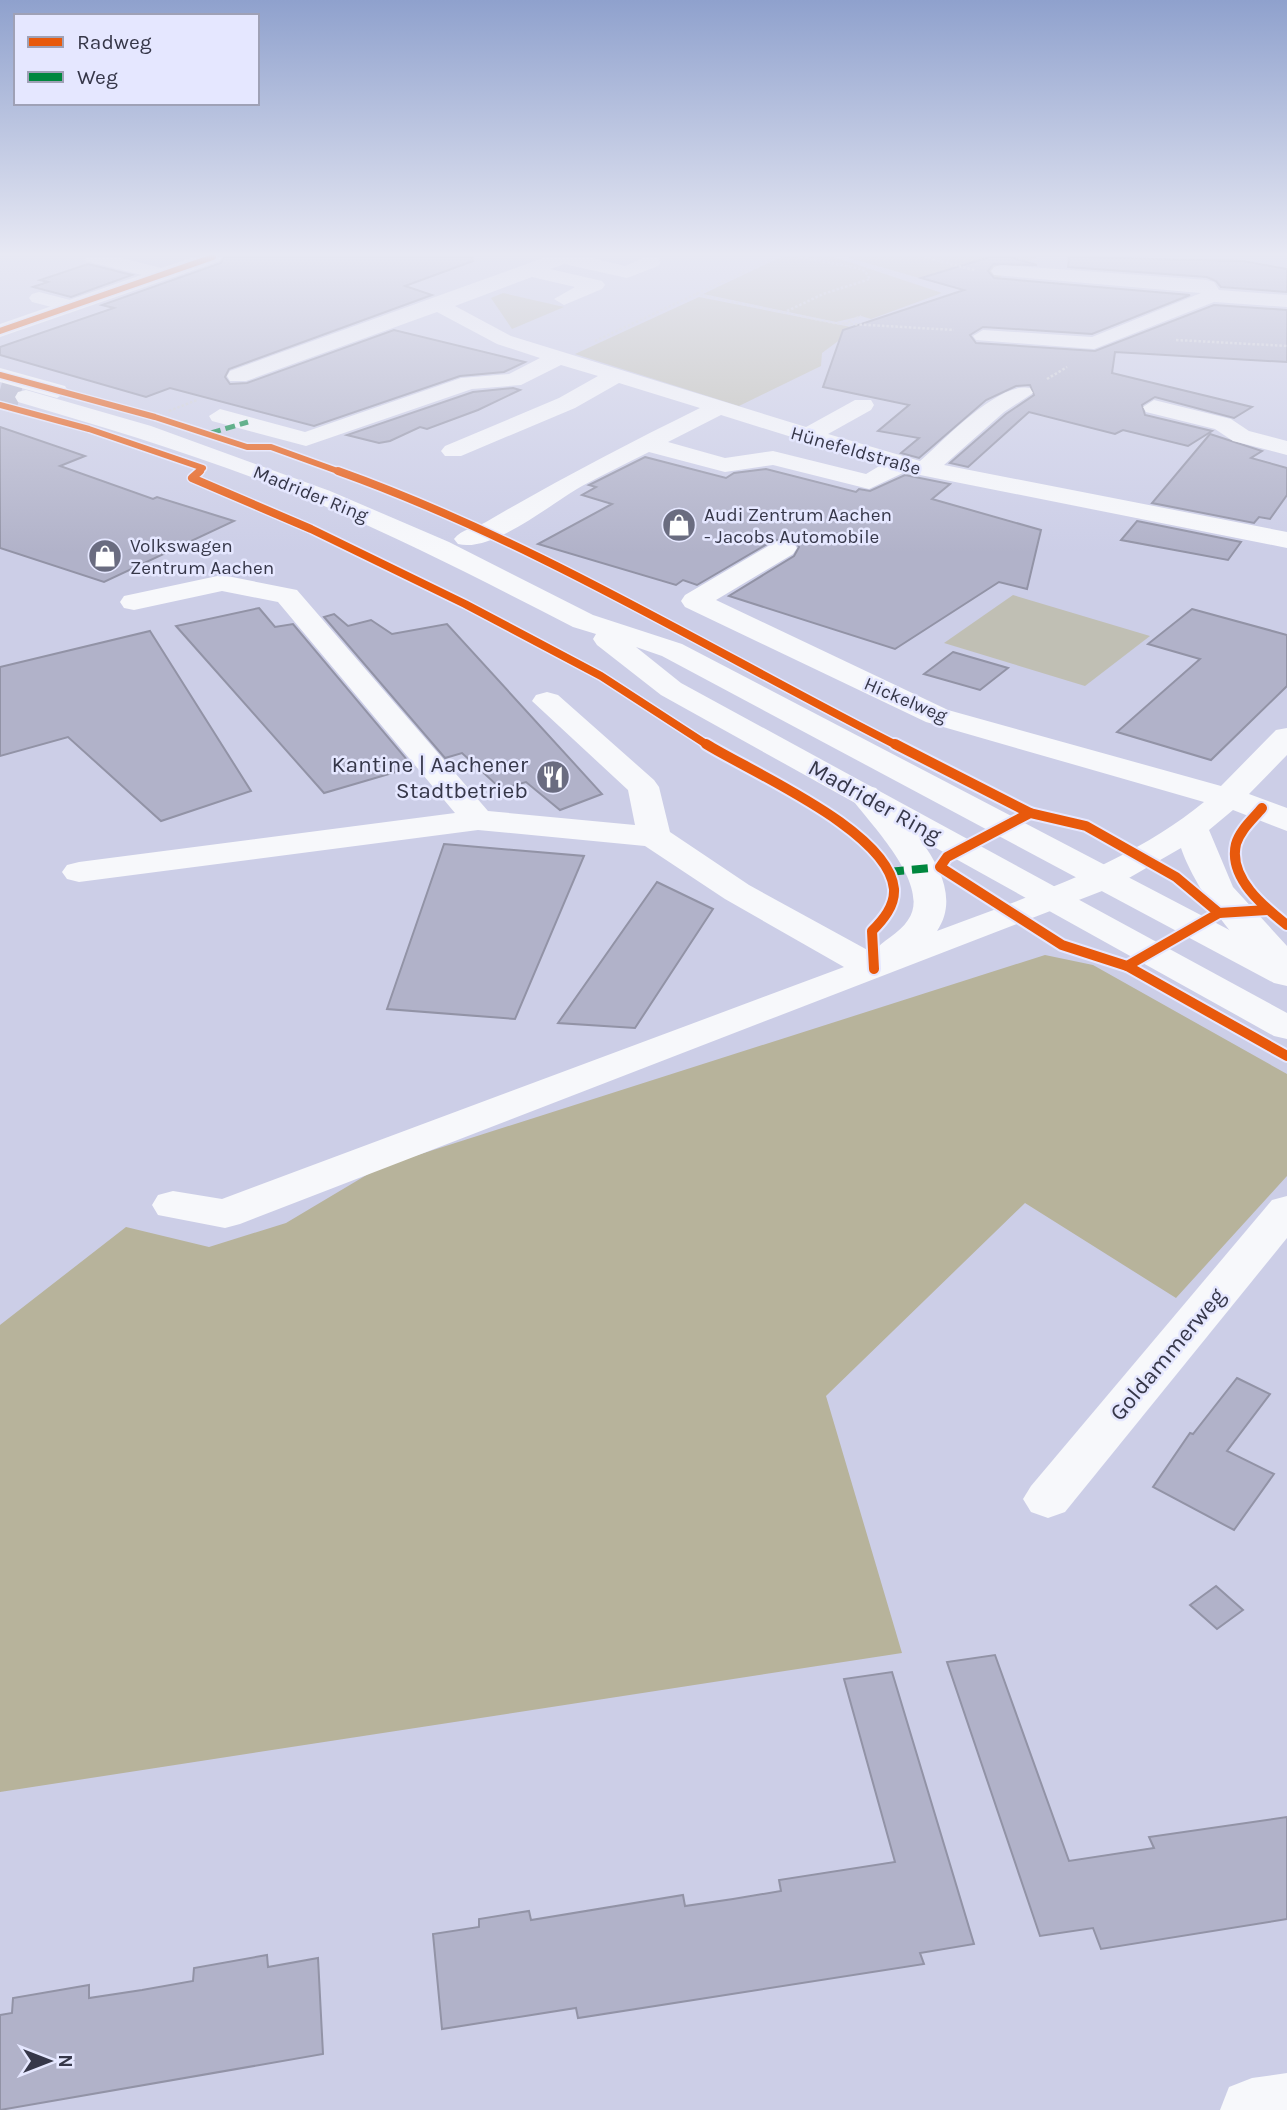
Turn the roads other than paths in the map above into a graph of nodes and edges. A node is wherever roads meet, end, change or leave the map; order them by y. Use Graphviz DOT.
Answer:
graph roads {
  1 [pos="292,355"];
  2 [pos="554,355"];
  3 [pos="559,357"];
  4 [pos="0,375"];
  5 [pos="238,376"];
  6 [pos="615,376"];
  7 [pos="1022,393"];
  8 [pos="26,397"];
  9 [pos="0,404"];
  10 [pos="863,405"];
  11 [pos="1154,407"];
  12 [pos="718,408"];
  13 [pos="220,416"];
  14 [pos="806,436"];
  15 [pos="648,444"];
  16 [pos="1287,448"];
  17 [pos="453,451"];
  18 [pos="912,467"];
  19 [pos="467,539"];
  20 [pos="1287,540"];
  21 [pos="784,548"];
  22 [pos="134,603"];
  23 [pos="583,621"];
  24 [pos="672,650"];
  25 [pos="671,688"];
  26 [pos="547,701"];
  27 [pos="1287,737"];
  28 [pos="865,794"];
  29 [pos="1228,798"];
  30 [pos="478,820"];
  31 [pos="1287,821"];
  32 [pos="1192,828"];
  33 [pos="653,837"];
  34 [pos="79,872"];
  35 [pos="1103,879"];
  36 [pos="1055,899"];
  37 [pos="1287,965"];
  38 [pos="874,969"];
  39 [pos="1287,975"];
  40 [pos="1287,1028"];
  41 [pos="173,1205"];
  42 [pos="1287,1210"];
  43 [pos="1048,1499"];
  44 [pos="1287,2105"];
  45 [pos="1252,2110"];
  1 -- 5 [label="main road"];
  2 -- 3 [label="main road, Hünefeldstraße"];
  3 -- 6 [label="main road, Hünefeldstraße"];
  3 -- 13 [label="main road"];
  4 -- 19 [label="main road"];
  6 -- 12 [label="main road, Hünefeldstraße"];
  6 -- 17 [label="main road"];
  7 -- 18 [label="main road"];
  8 -- 23 [label="main road, Madrider Ring"];
  9 -- 25 [label="main road"];
  10 -- 14 [label="main road"];
  11 -- 16 [label="main road"];
  12 -- 14 [label="main road, Hünefeldstraße"];
  12 -- 15 [label="main road"];
  14 -- 18 [label="main road, Hünefeldstraße"];
  15 -- 18 [label="main road"];
  15 -- 19 [label="main road"];
  18 -- 20 [label="main road, Hünefeldstraße"];
  19 -- 24 [label="main road"];
  21 -- 29 [label="main road, Hickelweg"];
  22 -- 30 [label="main road"];
  23 -- 24 [label="main road, Madrider Ring"];
  23 -- 25 [label="main road, Madrider Ring"];
  24 -- 35 [label="main road, Madrider Ring"];
  25 -- 28 [label="main road, Madrider Ring"];
  26 -- 33 [label="main road"];
  27 -- 29 [label="main road"];
  28 -- 36 [label="main road, Madrider Ring"];
  28 -- 38 [label="main road"];
  29 -- 31 [label="main road"];
  29 -- 32 [label="main road"];
  30 -- 33 [label="main road"];
  30 -- 34 [label="main road"];
  32 -- 35 [label="main road"];
  32 -- 37 [label="main road"];
  33 -- 38 [label="main road"];
  35 -- 36 [label="main road"];
  35 -- 39 [label="main road, Madrider Ring"];
  36 -- 38 [label="main road"];
  36 -- 40 [label="main road, Madrider Ring"];
  38 -- 41 [label="main road"];
  42 -- 43 [label="main road, Goldammerweg"];
  44 -- 45 [label="main road"];
}
